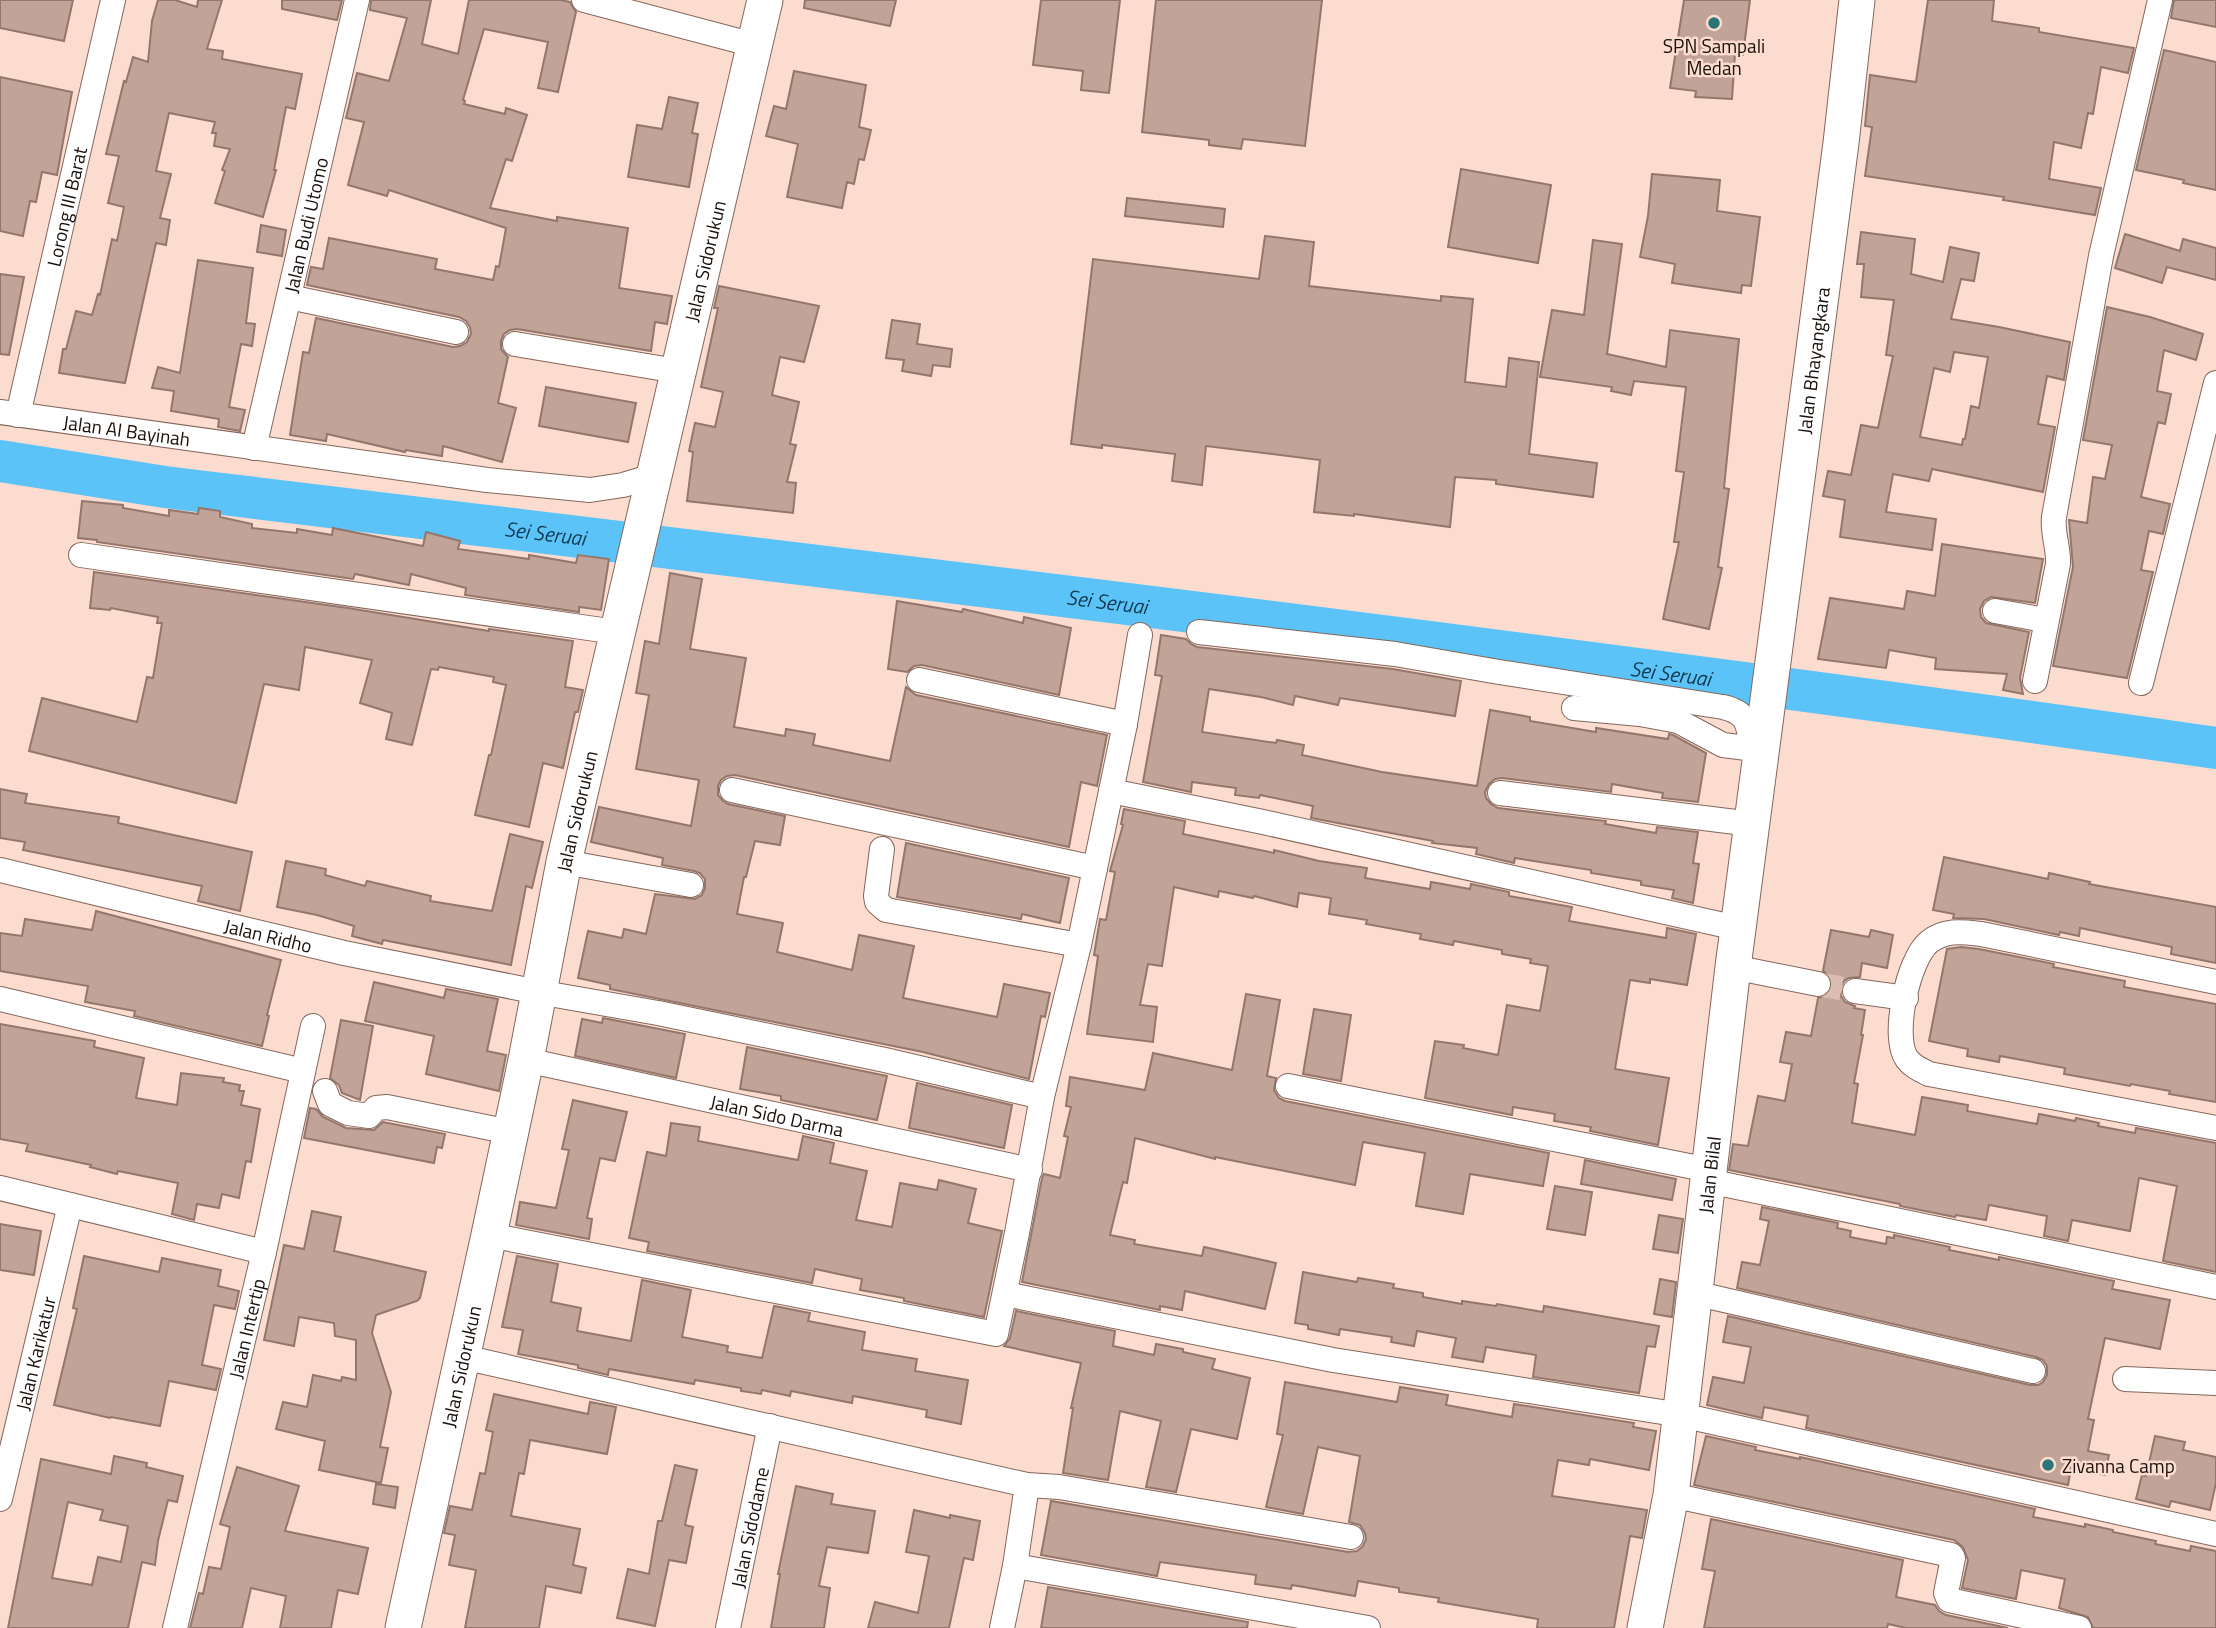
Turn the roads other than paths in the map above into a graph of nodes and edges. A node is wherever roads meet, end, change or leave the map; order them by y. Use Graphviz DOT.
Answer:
graph roads {
  1 [pos="113,0"];
  2 [pos="357,0"];
  3 [pos="584,0"];
  4 [pos="765,0"];
  5 [pos="1857,0"];
  6 [pos="2160,0"];
  7 [pos="754,45"];
  8 [pos="289,297"];
  9 [pos="456,332"];
  10 [pos="515,344"];
  11 [pos="677,371"];
  12 [pos="2216,383"];
  13 [pos="9,414"];
  14 [pos="254,448"];
  15 [pos="651,484"];
  16 [pos="81,555"];
  17 [pos="1995,611"];
  18 [pos="2045,620"];
  19 [pos="616,632"];
  20 [pos="1199,632"];
  21 [pos="1140,635"];
  22 [pos="919,680"];
  23 [pos="2035,681"];
  24 [pos="2141,683"];
  25 [pos="1574,708"];
  26 [pos="1125,724"];
  27 [pos="1760,740"];
  28 [pos="732,790"];
  29 [pos="1111,791"];
  30 [pos="1500,793"];
  31 [pos="1752,824"];
  32 [pos="882,849"];
  33 [pos="564,862"];
  34 [pos="1095,868"];
  35 [pos="0,870"];
  36 [pos="691,885"];
  37 [pos="1738,929"];
  38 [pos="1079,945"];
  39 [pos="1733,967"];
  40 [pos="2216,982"];
  41 [pos="1818,984"];
  42 [pos="1855,991"];
  43 [pos="538,992"];
  44 [pos="1906,998"];
  45 [pos="0,999"];
  46 [pos="313,1026"];
  47 [pos="526,1060"];
  48 [pos="303,1071"];
  49 [pos="1288,1086"];
  50 [pos="324,1091"];
  51 [pos="1042,1097"];
  52 [pos="2216,1128"];
  53 [pos="510,1132"];
  54 [pos="1030,1170"];
  55 [pos="1708,1176"];
  56 [pos="0,1188"];
  57 [pos="70,1205"];
  58 [pos="489,1236"];
  59 [pos="264,1252"];
  60 [pos="2216,1287"];
  61 [pos="1694,1293"];
  62 [pos="1004,1294"];
  63 [pos="463,1357"];
  64 [pos="2033,1371"];
  65 [pos="2125,1379"];
  66 [pos="2216,1383"];
  67 [pos="1681,1415"];
  68 [pos="769,1426"];
  69 [pos="1027,1485"];
  70 [pos="1671,1495"];
  71 [pos="0,1499"];
  72 [pos="2216,1534"];
  73 [pos="1351,1537"];
  74 [pos="1015,1566"];
  75 [pos="175,1628"];
  76 [pos="402,1628"];
  77 [pos="728,1628"];
  78 [pos="1002,1628"];
  79 [pos="1368,1628"];
  80 [pos="1645,1628"];
  81 [pos="2079,1628"];
  1 -- 13 [label="street, Lorong III Barat"];
  2 -- 8 [label="street, Jalan Budi Utomo"];
  3 -- 7 [label="street"];
  4 -- 7 [label="street, Jalan Sidorukun"];
  5 -- 27 [label="street, Jalan Bhayangkara"];
  6 -- 18 [label="street"];
  7 -- 11 [label="street, Jalan Sidorukun"];
  8 -- 9 [label="street"];
  8 -- 14 [label="street, Jalan Budi Utomo"];
  10 -- 11 [label="street"];
  11 -- 15 [label="street, Jalan Sidorukun"];
  12 -- 24 [label="street"];
  13 -- 14 [label="street, Jalan AI Bayinah"];
  14 -- 15 [label="street, Jalan AI Bayinah"];
  15 -- 19 [label="street, Jalan Sidorukun"];
  16 -- 19 [label="street"];
  17 -- 18 [label="street"];
  18 -- 23 [label="street"];
  19 -- 33 [label="street, Jalan Sidorukun"];
  20 -- 27 [label="street"];
  21 -- 26 [label="street"];
  22 -- 26 [label="street"];
  25 -- 27 [label="street"];
  26 -- 29 [label="street"];
  27 -- 31 [label="street, Jalan Bilal"];
  28 -- 34 [label="street"];
  29 -- 34 [label="street"];
  29 -- 37 [label="street"];
  30 -- 31 [label="street"];
  31 -- 37 [label="street, Jalan Bilal"];
  32 -- 38 [label="street"];
  33 -- 36 [label="street"];
  33 -- 43 [label="street, Jalan Sidorukun"];
  34 -- 38 [label="street"];
  35 -- 43 [label="street, Jalan Ridho"];
  37 -- 39 [label="street, Jalan Bilal"];
  38 -- 51 [label="street"];
  39 -- 41 [label="street"];
  39 -- 55 [label="street, Jalan Bilal"];
  40 -- 44 [label="street"];
  42 -- 44 [label="street"];
  43 -- 47 [label="street, Jalan Sidorukun"];
  43 -- 51 [label="street, Jalan Ridho"];
  44 -- 52 [label="street"];
  45 -- 48 [label="street"];
  46 -- 48 [label="street, Jalan Intertip"];
  47 -- 53 [label="street, Jalan Sidorukun"];
  47 -- 54 [label="street, Jalan Sido Darma"];
  48 -- 59 [label="street, Jalan Intertip"];
  49 -- 55 [label="street"];
  50 -- 53 [label="street"];
  51 -- 54 [label="street"];
  53 -- 58 [label="street, Jalan Sidorukun"];
  54 -- 62 [label="street"];
  55 -- 60 [label="street"];
  55 -- 61 [label="street, Jalan Bilal"];
  56 -- 57 [label="street"];
  57 -- 59 [label="street"];
  57 -- 71 [label="street, Jalan Karikatur"];
  58 -- 62 [label="street"];
  58 -- 63 [label="street, Jalan Sidorukun"];
  59 -- 75 [label="street, Jalan Intertip"];
  61 -- 64 [label="street"];
  61 -- 67 [label="street, Jalan Bilal"];
  62 -- 67 [label="street"];
  63 -- 68 [label="street"];
  63 -- 76 [label="street, Jalan Sidorukun"];
  65 -- 66 [label="street"];
  67 -- 70 [label="street, Jalan Bilal"];
  67 -- 72 [label="street"];
  68 -- 69 [label="street"];
  68 -- 77 [label="street, Jalan Sidodame"];
  69 -- 73 [label="street"];
  69 -- 74 [label="street"];
  70 -- 80 [label="street, Jalan Bilal"];
  70 -- 81 [label="street"];
  74 -- 78 [label="street"];
  74 -- 79 [label="street"];
}
